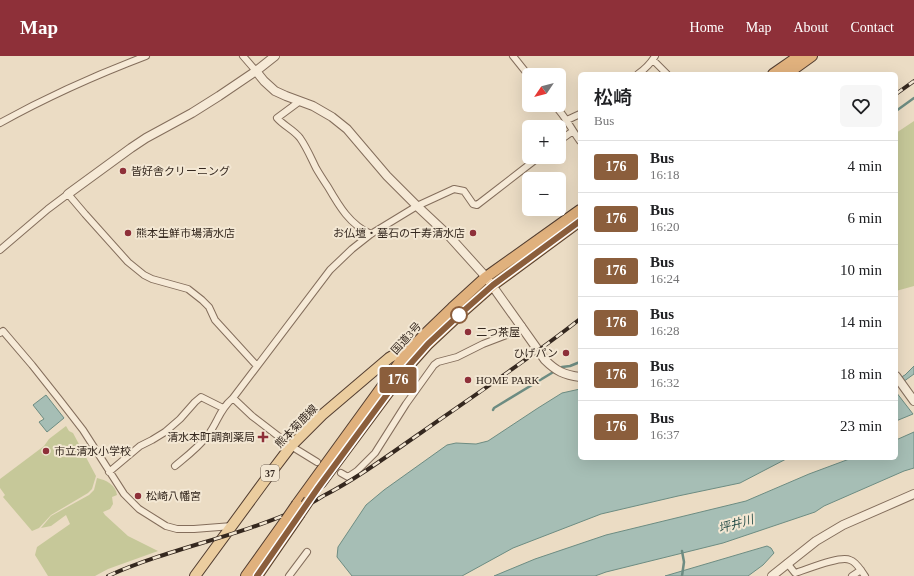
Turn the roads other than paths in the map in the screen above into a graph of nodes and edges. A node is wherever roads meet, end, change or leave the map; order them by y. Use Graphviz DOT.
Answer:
graph roads {
  1 [pos="146,56"];
  2 [pos="243,56"];
  3 [pos="275,56"];
  4 [pos="513,56"];
  5 [pos="799,56"];
  6 [pos="812,56"];
  7 [pos="654,58"];
  8 [pos="523,68"];
  9 [pos="256,71"];
  10 [pos="641,72"];
  11 [pos="665,72"];
  12 [pos="776,72"];
  13 [pos="790,72"];
  14 [pos="300,101"];
  15 [pos="561,112"];
  16 [pos="578,115"];
  17 [pos="567,120"];
  18 [pos="0,123"];
  19 [pos="572,131"];
  20 [pos="566,136"];
  21 [pos="578,139"];
  22 [pos="530,164"];
  23 [pos="68,194"];
  24 [pos="417,206"];
  25 [pos="578,212"];
  26 [pos="578,222"];
  27 [pos="370,234"];
  28 [pos="0,250"];
  29 [pos="490,281"];
  30 [pos="522,326"];
  31 [pos="0,333"];
  32 [pos="405,355"];
  33 [pos="257,366"];
  34 [pos="578,375"];
  35 [pos="898,379"];
  36 [pos="233,398"];
  37 [pos="914,401"];
  38 [pos="223,408"];
  39 [pos="291,446"];
  40 [pos="317,462"];
  41 [pos="175,466"];
  42 [pos="109,472"];
  43 [pos="341,473"];
  44 [pos="914,494"];
  45 [pos="232,526"];
  46 [pos="307,552"];
  47 [pos="787,563"];
  48 [pos="860,570"];
  49 [pos="195,576"];
  50 [pos="246,576"];
  51 [pos="257,576"];
  52 [pos="289,576"];
  53 [pos="772,576"];
  54 [pos="852,576"];
  55 [pos="865,576"];
  1 -- 18 [label="street"];
  2 -- 9 [label="street"];
  3 -- 9 [label="street"];
  4 -- 8 [label="street"];
  5 -- 12 [label="highway"];
  6 -- 13 [label="highway"];
  7 -- 10 [label="street"];
  7 -- 11 [label="street"];
  9 -- 14 [label="street"];
  9 -- 23 [label="street"];
  14 -- 24 [label="street"];
  14 -- 27 [label="street"];
  15 -- 17 [label="street"];
  16 -- 17 [label="street"];
  17 -- 19 [label="street"];
  19 -- 20 [label="street"];
  19 -- 21 [label="street"];
  22 -- 24 [label="street"];
  23 -- 28 [label="street"];
  23 -- 33 [label="street"];
  24 -- 27 [label="street"];
  24 -- 29 [label="street"];
  25 -- 29 [label="highway, 国道3号"];
  26 -- 29 [label="highway, 国道3号"];
  27 -- 33 [label="street"];
  29 -- 30 [label="street"];
  29 -- 32 [label="highway, 国道3号"];
  29 -- 51 [label="highway, 国道3号, bridge"];
  30 -- 34 [label="street"];
  30 -- 43 [label="street"];
  31 -- 42 [label="street"];
  32 -- 39 [label="main road, 熊本菊鹿線 / 37"];
  32 -- 50 [label="highway, 国道3号, bridge"];
  33 -- 36 [label="street"];
  35 -- 37 [label="street"];
  36 -- 38 [label="street"];
  36 -- 39 [label="street"];
  38 -- 41 [label="street"];
  38 -- 42 [label="street"];
  39 -- 40 [label="street"];
  39 -- 45 [label="main road, 熊本菊鹿線 / 37"];
  42 -- 45 [label="street"];
  44 -- 47 [label="street"];
  45 -- 49 [label="main road, 熊本菊鹿線 / 37"];
  46 -- 52 [label="street"];
  47 -- 48 [label="street"];
  47 -- 53 [label="street"];
  48 -- 54 [label="street"];
  48 -- 55 [label="street"];
}
